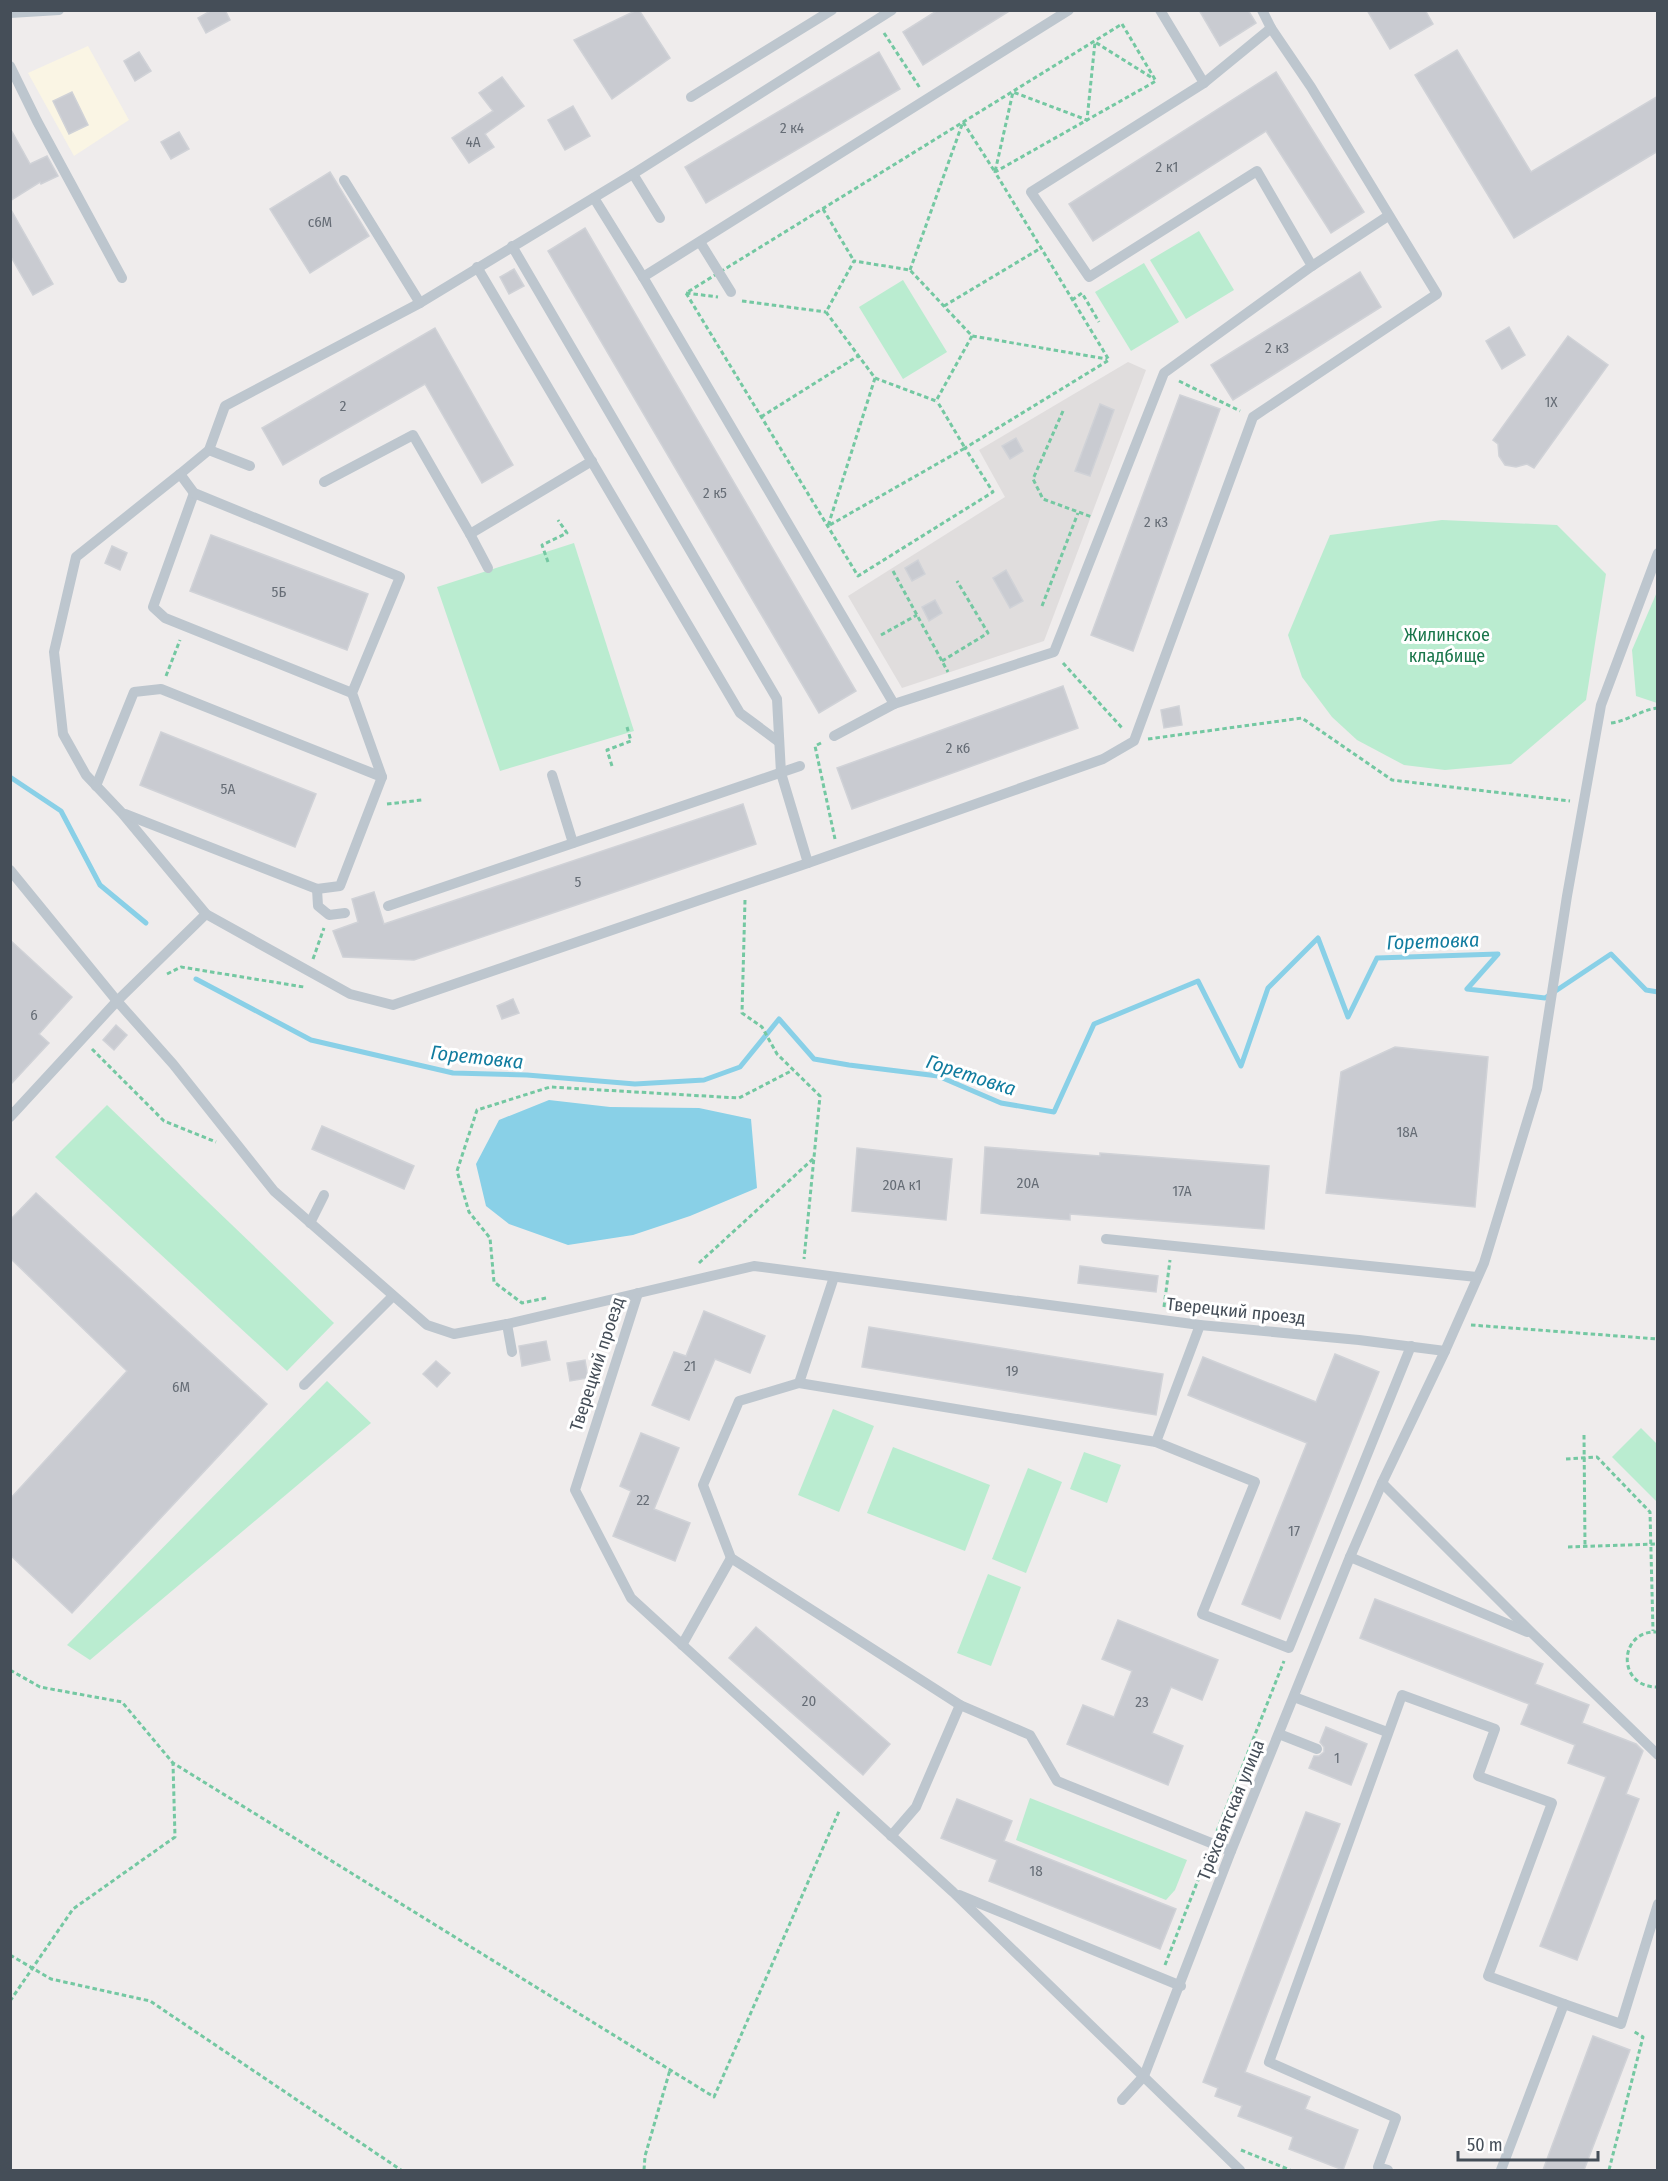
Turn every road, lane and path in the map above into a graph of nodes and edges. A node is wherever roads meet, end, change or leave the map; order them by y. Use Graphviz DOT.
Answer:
graph roads {
  1 [pos="58,10"];
  2 [pos="832,10"];
  3 [pos="892,10"];
  4 [pos="1069,10"];
  5 [pos="1160,10"];
  6 [pos="1262,10"];
  7 [pos="10,13"];
  8 [pos="876,19"];
  9 [pos="1271,28"];
  10 [pos="1095,42"];
  11 [pos="10,66"];
  12 [pos="1156,81"];
  13 [pos="1204,83"];
  14 [pos="1013,92"];
  15 [pos="691,97"];
  16 [pos="927,99"];
  17 [pos="1087,120"];
  18 [pos="963,122"];
  19 [pos="995,172"];
  20 [pos="633,174"];
  21 [pos="344,180"];
  22 [pos="594,198"];
  23 [pos="823,209"];
  24 [pos="1388,216"];
  25 [pos="660,218"];
  26 [pos="700,242"];
  27 [pos="512,246"];
  28 [pos="1041,248"];
  29 [pos="854,261"];
  30 [pos="1312,266"];
  31 [pos="477,267"];
  32 [pos="910,270"];
  33 [pos="643,277"];
  34 [pos="123,278"];
  35 [pos="686,293"];
  36 [pos="728,296"];
  37 [pos="1072,300"];
  38 [pos="420,303"];
  39 [pos="944,306"];
  40 [pos="826,312"];
  41 [pos="1099,322"];
  42 [pos="972,336"];
  43 [pos="858,356"];
  44 [pos="1109,360"];
  45 [pos="1164,373"];
  46 [pos="874,378"];
  47 [pos="936,401"];
  48 [pos="1063,411"];
  49 [pos="761,417"];
  50 [pos="1252,417"];
  51 [pos="965,448"];
  52 [pos="209,450"];
  53 [pos="591,461"];
  54 [pos="250,466"];
  55 [pos="180,474"];
  56 [pos="324,482"];
  57 [pos="194,493"];
  58 [pos="1078,512"];
  59 [pos="558,520"];
  60 [pos="1105,522"];
  61 [pos="828,526"];
  62 [pos="470,534"];
  63 [pos="1658,553"];
  64 [pos="548,562"];
  65 [pos="488,568"];
  66 [pos="892,571"];
  67 [pos="957,581"];
  68 [pos="1042,606"];
  69 [pos="917,615"];
  70 [pos="185,627"];
  71 [pos="881,635"];
  72 [pos="1054,652"];
  73 [pos="942,661"];
  74 [pos="955,684"];
  75 [pos="161,689"];
  76 [pos="352,693"];
  77 [pos="894,704"];
  78 [pos="1658,708"];
  79 [pos="1598,724"];
  80 [pos="627,726"];
  81 [pos="834,736"];
  82 [pos="1134,741"];
  83 [pos="779,742"];
  84 [pos="612,766"];
  85 [pos="800,766"];
  86 [pos="781,773"];
  87 [pos="552,775"];
  88 [pos="382,777"];
  89 [pos="96,786"];
  90 [pos="422,800"];
  91 [pos="1584,802"];
  92 [pos="371,806"];
  93 [pos="122,813"];
  94 [pos="573,843"];
  95 [pos="838,853"];
  96 [pos="808,863"];
  97 [pos="10,870"];
  98 [pos="745,885"];
  99 [pos="317,889"];
  100 [pos="388,906"];
  101 [pos="345,913"];
  102 [pos="206,914"];
  103 [pos="329,915"];
  104 [pos="308,971"];
  105 [pos="163,977"];
  106 [pos="305,987"];
  107 [pos="117,1001"];
  108 [pos="82,1039"];
  109 [pos="793,1070"];
  110 [pos="10,1117"];
  111 [pos="246,1154"];
  112 [pos="814,1158"];
  113 [pos="324,1195"];
  114 [pos="310,1223"];
  115 [pos="1106,1239"];
  116 [pos="1172,1246"];
  117 [pos="690,1265"];
  118 [pos="802,1273"];
  119 [pos="834,1277"];
  120 [pos="1477,1277"];
  121 [pos="638,1293"];
  122 [pos="393,1296"];
  123 [pos="556,1296"];
  124 [pos="1163,1320"];
  125 [pos="507,1324"];
  126 [pos="1457,1324"];
  127 [pos="1200,1325"];
  128 [pos="1658,1340"];
  129 [pos="1411,1346"];
  130 [pos="1445,1351"];
  131 [pos="512,1352"];
  132 [pos="800,1383"];
  133 [pos="304,1385"];
  134 [pos="1584,1435"];
  135 [pos="1156,1442"];
  136 [pos="1584,1458"];
  137 [pos="1566,1459"];
  138 [pos="1382,1483"];
  139 [pos="1652,1544"];
  140 [pos="1658,1544"];
  141 [pos="1585,1546"];
  142 [pos="1568,1547"];
  143 [pos="1350,1557"];
  144 [pos="731,1558"];
  145 [pos="1652,1591"];
  146 [pos="1658,1591"];
  147 [pos="1655,1632"];
  148 [pos="1533,1634"];
  149 [pos="682,1645"];
  150 [pos="1289,1648"];
  151 [pos="10,1670"];
  152 [pos="1658,1687"];
  153 [pos="1294,1697"];
  154 [pos="960,1705"];
  155 [pos="1387,1732"];
  156 [pos="1279,1734"];
  157 [pos="1317,1749"];
  158 [pos="1658,1755"];
  159 [pos="173,1763"];
  160 [pos="846,1795"];
  161 [pos="891,1836"];
  162 [pos="1212,1844"];
  163 [pos="1231,1851"];
  164 [pos="953,1892"];
  165 [pos="1658,1905"];
  166 [pos="10,1955"];
  167 [pos="33,1968"];
  168 [pos="1160,1977"];
  169 [pos="1181,1986"];
  170 [pos="10,2001"];
  171 [pos="1564,2004"];
  172 [pos="1621,2024"];
  173 [pos="670,2070"];
  174 [pos="1144,2076"];
  175 [pos="1122,2100"];
  176 [pos="1236,2148"];
  177 [pos="401,2170"];
  178 [pos="644,2170"];
  179 [pos="1240,2170"];
  180 [pos="1290,2170"];
  181 [pos="1388,2170"];
  182 [pos="1501,2170"];
  183 [pos="1609,2170"];
  1 -- 7 [label="lane"];
  2 -- 15 [label="lane"];
  3 -- 8 [label="lane"];
  4 -- 16 [label="lane"];
  5 -- 13 [label="lane"];
  6 -- 9 [label="lane"];
  8 -- 16 [label="path"];
  8 -- 20 [label="lane"];
  9 -- 13 [label="lane"];
  9 -- 24 [label="lane"];
  10 -- 12 [label="path"];
  10 -- 12 [label="path"];
  10 -- 14 [label="path"];
  10 -- 17 [label="path"];
  11 -- 34 [label="lane"];
  12 -- 17 [label="path"];
  13 -- 30 [label="lane"];
  14 -- 17 [label="path"];
  14 -- 18 [label="path"];
  14 -- 19 [label="path"];
  16 -- 26 [label="lane"];
  17 -- 19 [label="path"];
  18 -- 19 [label="path"];
  18 -- 23 [label="path"];
  18 -- 32 [label="path"];
  19 -- 28 [label="path"];
  20 -- 22 [label="lane"];
  20 -- 25 [label="lane"];
  21 -- 38 [label="lane"];
  22 -- 27 [label="lane"];
  22 -- 33 [label="lane"];
  23 -- 29 [label="path"];
  23 -- 35 [label="path"];
  24 -- 30 [label="lane"];
  24 -- 50 [label="lane"];
  26 -- 33 [label="lane"];
  26 -- 36 [label="lane"];
  27 -- 31 [label="lane"];
  27 -- 83 [label="lane"];
  28 -- 37 [label="path"];
  28 -- 39 [label="path"];
  29 -- 32 [label="path"];
  29 -- 40 [label="path"];
  30 -- 45 [label="lane"];
  31 -- 38 [label="lane"];
  31 -- 53 [label="lane"];
  32 -- 39 [label="path"];
  33 -- 77 [label="lane"];
  35 -- 36 [label="path"];
  35 -- 49 [label="path"];
  36 -- 40 [label="path"];
  37 -- 41 [label="path"];
  37 -- 44 [label="path"];
  38 -- 52 [label="lane"];
  39 -- 42 [label="path"];
  40 -- 43 [label="path"];
  42 -- 44 [label="path"];
  42 -- 47 [label="path"];
  43 -- 46 [label="path"];
  43 -- 49 [label="path"];
  44 -- 51 [label="path"];
  45 -- 50 [label="path"];
  45 -- 60 [label="lane"];
  46 -- 47 [label="path"];
  46 -- 61 [label="path"];
  47 -- 51 [label="path"];
  48 -- 58 [label="path"];
  49 -- 61 [label="path"];
  50 -- 82 [label="lane"];
  51 -- 61 [label="path"];
  51 -- 61 [label="path"];
  52 -- 54 [label="lane"];
  52 -- 55 [label="lane"];
  53 -- 62 [label="lane"];
  53 -- 83 [label="lane"];
  55 -- 57 [label="lane"];
  55 -- 89 [label="lane"];
  56 -- 62 [label="lane"];
  57 -- 70 [label="lane"];
  57 -- 76 [label="lane"];
  58 -- 60 [label="path"];
  58 -- 68 [label="path"];
  59 -- 64 [label="path"];
  60 -- 72 [label="lane"];
  62 -- 65 [label="lane"];
  63 -- 79 [label="lane"];
  66 -- 69 [label="path"];
  67 -- 73 [label="path"];
  69 -- 71 [label="path"];
  69 -- 73 [label="path"];
  70 -- 75 [label="path"];
  70 -- 76 [label="lane"];
  72 -- 74 [label="lane"];
  72 -- 82 [label="path"];
  73 -- 74 [label="path"];
  74 -- 77 [label="lane"];
  75 -- 88 [label="lane"];
  75 -- 89 [label="lane"];
  76 -- 88 [label="lane"];
  77 -- 81 [label="lane"];
  78 -- 79 [label="path"];
  79 -- 91 [label="lane"];
  80 -- 84 [label="path"];
  81 -- 95 [label="path"];
  82 -- 91 [label="path"];
  82 -- 95 [label="lane"];
  83 -- 86 [label="lane"];
  85 -- 86 [label="lane"];
  86 -- 94 [label="lane"];
  86 -- 96 [label="lane"];
  87 -- 94 [label="lane"];
  88 -- 92 [label="lane"];
  89 -- 93 [label="lane"];
  90 -- 92 [label="path"];
  91 -- 120 [label="lane"];
  92 -- 99 [label="lane"];
  93 -- 99 [label="lane"];
  93 -- 102 [label="lane"];
  94 -- 100 [label="lane"];
  95 -- 96 [label="lane"];
  96 -- 98 [label="lane"];
  97 -- 107 [label="lane"];
  98 -- 104 [label="lane"];
  98 -- 109 [label="path"];
  99 -- 103 [label="lane"];
  101 -- 103 [label="lane"];
  102 -- 104 [label="lane"];
  102 -- 107 [label="lane"];
  103 -- 104 [label="path"];
  105 -- 106 [label="path"];
  107 -- 108 [label="lane"];
  107 -- 111 [label="lane"];
  108 -- 110 [label="lane"];
  108 -- 111 [label="path"];
  109 -- 112 [label="path"];
  109 -- 123 [label="path"];
  111 -- 114 [label="lane"];
  112 -- 117 [label="path"];
  112 -- 118 [label="path"];
  113 -- 114 [label="lane"];
  114 -- 122 [label="lane"];
  115 -- 116 [label="lane"];
  116 -- 120 [label="lane"];
  116 -- 124 [label="path"];
  118 -- 119 [label="lane, Тверецкий проезд"];
  118 -- 121 [label="lane, Тверецкий проезд"];
  119 -- 124 [label="lane, Тверецкий проезд"];
  119 -- 132 [label="lane"];
  120 -- 126 [label="lane"];
  121 -- 125 [label="lane"];
  121 -- 149 [label="lane, Тверецкий проезд"];
  122 -- 125 [label="lane"];
  122 -- 133 [label="lane"];
  124 -- 127 [label="lane, Тверецкий проезд"];
  125 -- 131 [label="lane"];
  126 -- 128 [label="path"];
  126 -- 130 [label="lane"];
  127 -- 129 [label="lane, Тверецкий проезд"];
  127 -- 135 [label="lane"];
  129 -- 130 [label="lane, Тверецкий проезд"];
  129 -- 150 [label="lane"];
  130 -- 138 [label="lane"];
  132 -- 135 [label="lane"];
  132 -- 144 [label="lane"];
  134 -- 136 [label="path"];
  135 -- 150 [label="lane"];
  136 -- 137 [label="path"];
  136 -- 139 [label="path"];
  136 -- 141 [label="path"];
  138 -- 143 [label="lane"];
  138 -- 148 [label="lane"];
  139 -- 140 [label="path"];
  139 -- 141 [label="path"];
  139 -- 145 [label="path"];
  141 -- 142 [label="path"];
  143 -- 148 [label="lane"];
  143 -- 153 [label="lane, Трёхсвятская улица"];
  144 -- 149 [label="lane"];
  144 -- 154 [label="lane"];
  145 -- 146 [label="path"];
  145 -- 147 [label="path"];
  147 -- 152 [label="path"];
  148 -- 158 [label="lane"];
  149 -- 160 [label="lane"];
  150 -- 162 [label="path"];
  151 -- 159 [label="path"];
  153 -- 155 [label="lane"];
  153 -- 156 [label="lane, Трёхсвятская улица"];
  154 -- 161 [label="lane"];
  154 -- 162 [label="lane"];
  155 -- 171 [label="lane"];
  155 -- 181 [label="lane"];
  156 -- 157 [label="lane"];
  156 -- 163 [label="lane, Трёхсвятская улица"];
  159 -- 167 [label="path"];
  159 -- 173 [label="path"];
  160 -- 161 [label="lane"];
  160 -- 173 [label="path"];
  161 -- 164 [label="lane"];
  162 -- 163 [label="lane"];
  162 -- 168 [label="path"];
  163 -- 169 [label="lane, Трёхсвятская улица"];
  164 -- 168 [label="lane"];
  164 -- 174 [label="lane"];
  165 -- 172 [label="lane"];
  166 -- 167 [label="path"];
  167 -- 170 [label="path"];
  167 -- 177 [label="path"];
  168 -- 169 [label="lane"];
  169 -- 174 [label="lane, Трёхсвятская улица"];
  171 -- 172 [label="lane"];
  171 -- 182 [label="lane"];
  172 -- 183 [label="path"];
  173 -- 178 [label="path"];
  174 -- 175 [label="lane"];
  174 -- 179 [label="lane"];
  176 -- 180 [label="path"];
}
